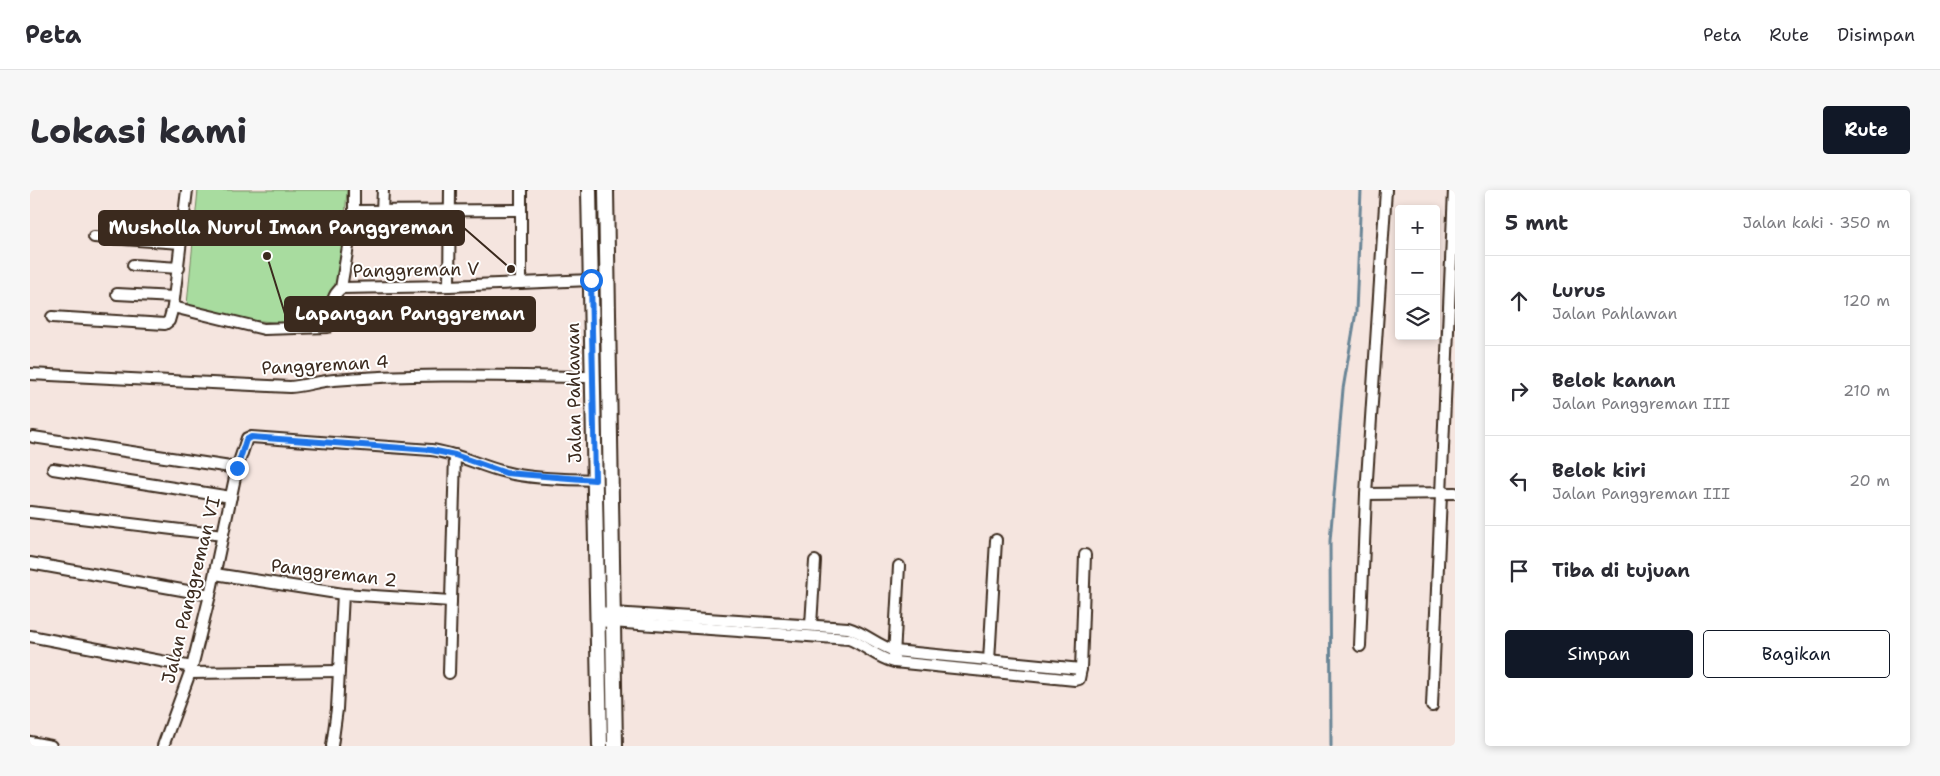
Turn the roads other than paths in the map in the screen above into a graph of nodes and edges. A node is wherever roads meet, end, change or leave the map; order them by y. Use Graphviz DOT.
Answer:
graph roads {
  1 [pos="187,190"];
  2 [pos="354,190"];
  3 [pos="384,190"];
  4 [pos="450,190"];
  5 [pos="521,190"];
  6 [pos="589,190"];
  7 [pos="606,190"];
  8 [pos="1386,190"];
  9 [pos="1454,190"];
  10 [pos="521,210"];
  11 [pos="354,211"];
  12 [pos="382,211"];
  13 [pos="450,211"];
  14 [pos="94,238"];
  15 [pos="181,243"];
  16 [pos="133,265"];
  17 [pos="179,268"];
  18 [pos="591,280"];
  19 [pos="521,283"];
  20 [pos="449,286"];
  21 [pos="341,288"];
  22 [pos="117,294"];
  23 [pos="174,302"];
  24 [pos="52,318"];
  25 [pos="30,374"];
  26 [pos="593,377"];
  27 [pos="593,405"];
  28 [pos="610,406"];
  29 [pos="33,437"];
  30 [pos="455,455"];
  31 [pos="237,468"];
  32 [pos="53,469"];
  33 [pos="595,480"];
  34 [pos="1440,493"];
  35 [pos="1455,493"];
  36 [pos="1366,494"];
  37 [pos="230,497"];
  38 [pos="30,512"];
  39 [pos="223,535"];
  40 [pos="996,540"];
  41 [pos="1085,555"];
  42 [pos="816,561"];
  43 [pos="30,563"];
  44 [pos="899,566"];
  45 [pos="215,574"];
  46 [pos="343,594"];
  47 [pos="210,595"];
  48 [pos="451,601"];
  49 [pos="597,616"];
  50 [pos="613,616"];
  51 [pos="812,625"];
  52 [pos="30,636"];
  53 [pos="1360,646"];
  54 [pos="895,651"];
  55 [pos="989,661"];
  56 [pos="894,662"];
  57 [pos="1081,669"];
  58 [pos="191,670"];
  59 [pos="339,671"];
  60 [pos="449,673"];
  61 [pos="1432,706"];
  62 [pos="30,742"];
  63 [pos="51,746"];
  64 [pos="163,746"];
  65 [pos="332,746"];
  66 [pos="600,746"];
  67 [pos="615,746"];
  1 -- 15 [label="street"];
  2 -- 11 [label="street"];
  3 -- 12 [label="street"];
  4 -- 13 [label="street"];
  5 -- 10 [label="street"];
  6 -- 18 [label="main road, Jalan Pahlawan"];
  7 -- 28 [label="main road, Jalan Pahlawan"];
  8 -- 36 [label="street"];
  9 -- 34 [label="street"];
  10 -- 13 [label="street"];
  10 -- 19 [label="street"];
  11 -- 12 [label="street"];
  11 -- 21 [label="street"];
  12 -- 13 [label="street"];
  13 -- 20 [label="street"];
  14 -- 15 [label="street"];
  15 -- 17 [label="street"];
  16 -- 17 [label="street"];
  17 -- 23 [label="street"];
  18 -- 19 [label="street, Panggreman V"];
  18 -- 26 [label="main road, Jalan Pahlawan"];
  19 -- 20 [label="street, Panggreman V"];
  20 -- 21 [label="street, Panggreman V"];
  21 -- 23 [label="street"];
  22 -- 23 [label="street"];
  23 -- 24 [label="street"];
  25 -- 26 [label="street, Panggreman 4"];
  26 -- 27 [label="main road, Jalan Pahlawan"];
  27 -- 28 [label="main road"];
  27 -- 33 [label="main road, Jalan Pahlawan"];
  28 -- 50 [label="main road, Jalan Pahlawan"];
  29 -- 31 [label="street"];
  30 -- 31 [label="street, Jalan Panggreman VI"];
  30 -- 33 [label="street"];
  30 -- 48 [label="street"];
  31 -- 37 [label="street, Jalan Panggreman VI"];
  32 -- 37 [label="street"];
  33 -- 49 [label="main road, Jalan Pahlawan"];
  34 -- 35 [label="street"];
  34 -- 36 [label="street"];
  34 -- 61 [label="street"];
  36 -- 53 [label="street"];
  37 -- 39 [label="street, Jalan Panggreman VI"];
  38 -- 39 [label="street"];
  39 -- 45 [label="street, Jalan Panggreman VI"];
  40 -- 55 [label="street"];
  41 -- 57 [label="street"];
  42 -- 51 [label="street"];
  43 -- 47 [label="street"];
  44 -- 54 [label="street"];
  45 -- 46 [label="street, Panggreman 2"];
  45 -- 47 [label="street, Jalan Panggreman VI"];
  46 -- 48 [label="street, Panggreman 2"];
  46 -- 59 [label="street"];
  47 -- 58 [label="street, Jalan Panggreman VI"];
  48 -- 60 [label="street"];
  49 -- 50 [label="street"];
  49 -- 66 [label="main road, Jalan Pahlawan"];
  50 -- 51 [label="street"];
  50 -- 56 [label="street"];
  50 -- 67 [label="main road, Jalan Pahlawan"];
  51 -- 54 [label="street"];
  52 -- 58 [label="street"];
  54 -- 55 [label="street"];
  54 -- 56 [label="street"];
  55 -- 57 [label="street"];
  56 -- 57 [label="street"];
  58 -- 59 [label="street"];
  58 -- 64 [label="street, Jalan Panggreman VI"];
  59 -- 65 [label="street"];
  62 -- 63 [label="street"];
}
